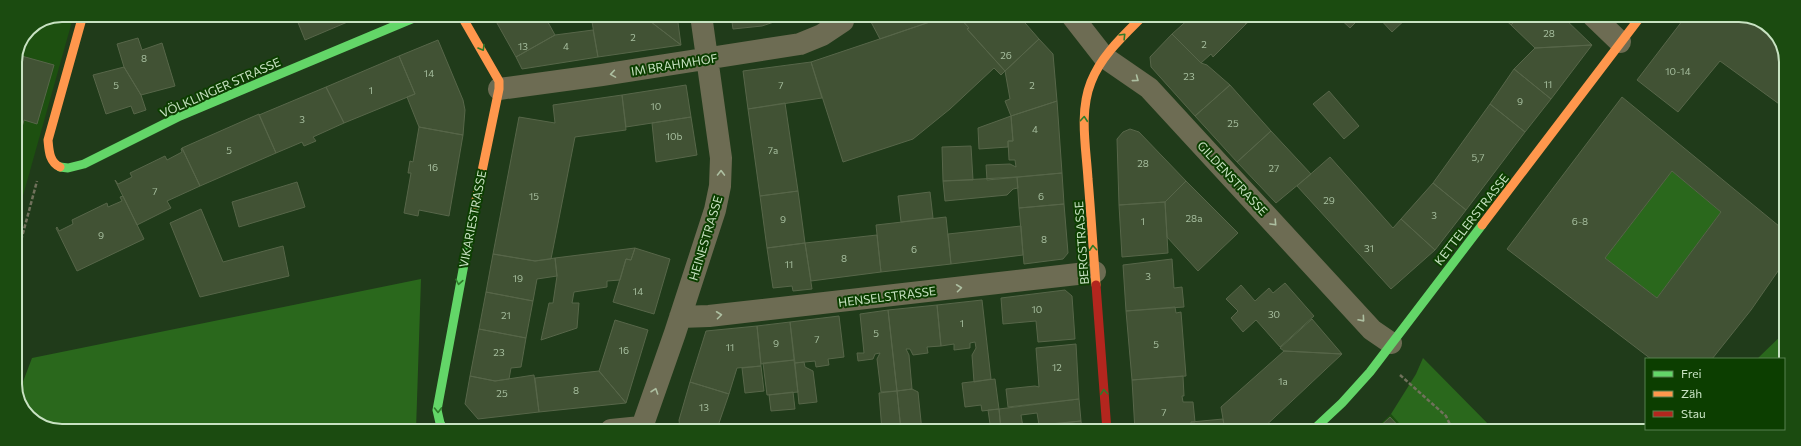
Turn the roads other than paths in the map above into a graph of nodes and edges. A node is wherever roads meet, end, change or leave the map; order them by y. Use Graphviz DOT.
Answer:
graph roads {
  1 [pos="81,22"];
  2 [pos="404,22"];
  3 [pos="465,22"];
  4 [pos="702,22"];
  5 [pos="842,22"];
  6 [pos="1077,22"];
  7 [pos="1137,22"];
  8 [pos="1599,22"];
  9 [pos="1636,22"];
  10 [pos="1620,42"];
  11 [pos="1104,56"];
  12 [pos="707,59"];
  13 [pos="499,89"];
  14 [pos="1095,272"];
  15 [pos="680,316"];
  16 [pos="1386,351"];
  17 [pos="441,424"];
  18 [pos="643,424"];
  19 [pos="1106,424"];
  20 [pos="1320,424"];
  1 -- 2 [label="street, VÖLKLINGER STRASSE"];
  3 -- 13 [label="street, VIKARIESTRASSE, one-way"];
  4 -- 12 [label="street, HEINESTRASSE"];
  5 -- 12 [label="street, IM BRAHMHOF"];
  6 -- 11 [label="street, GILDENSTRASSE"];
  11 -- 7 [label="street, BERGSTRASSE, one-way"];
  8 -- 10 [label="street"];
  9 -- 10 [label="street, KETTELERSTRASSE"];
  10 -- 16 [label="street, KETTELERSTRASSE"];
  14 -- 11 [label="street, BERGSTRASSE, one-way"];
  11 -- 16 [label="street, GILDENSTRASSE, one-way"];
  12 -- 13 [label="street, IM BRAHMHOF, one-way"];
  15 -- 12 [label="street, HEINESTRASSE, one-way"];
  13 -- 17 [label="street, VIKARIESTRASSE, one-way"];
  15 -- 14 [label="street, HENSELSTRASSE, one-way"];
  19 -- 14 [label="street, BERGSTRASSE, one-way"];
  18 -- 15 [label="street, HEINESTRASSE, one-way"];
  16 -- 20 [label="street, KETTELERSTRASSE"];
}
